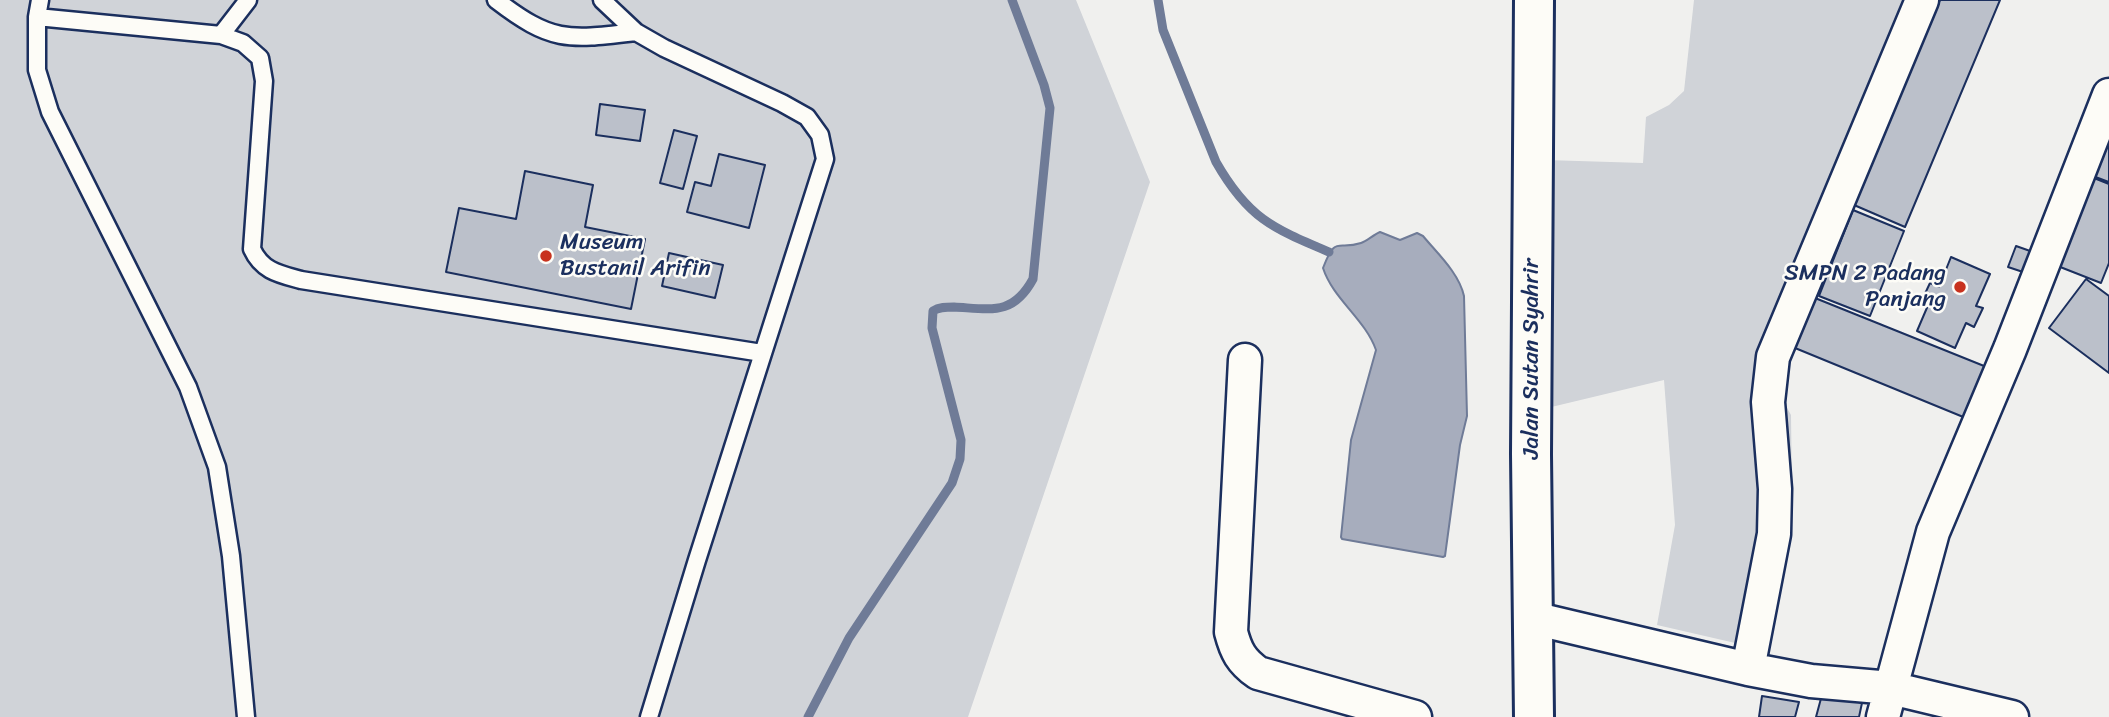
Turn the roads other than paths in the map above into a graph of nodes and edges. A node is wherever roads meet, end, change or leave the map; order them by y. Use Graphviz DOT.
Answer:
graph roads {
  1 [pos="40,0"];
  2 [pos="248,0"];
  3 [pos="496,0"];
  4 [pos="602,0"];
  5 [pos="1534,0"];
  6 [pos="1922,0"];
  7 [pos="37,17"];
  8 [pos="636,32"];
  9 [pos="221,35"];
  10 [pos="2109,95"];
  11 [pos="762,353"];
  12 [pos="1245,360"];
  13 [pos="1533,618"];
  14 [pos="1748,668"];
  15 [pos="1887,702"];
  16 [pos="246,717"];
  17 [pos="649,717"];
  18 [pos="1415,717"];
  19 [pos="1534,717"];
  20 [pos="2011,717"];
  1 -- 7 [label="lane"];
  2 -- 9 [label="lane"];
  3 -- 8 [label="lane"];
  4 -- 8 [label="lane"];
  5 -- 13 [label="highway, Jalan Sutan Syahrir"];
  6 -- 14 [label="street"];
  7 -- 9 [label="lane"];
  7 -- 16 [label="lane"];
  8 -- 11 [label="lane"];
  9 -- 11 [label="lane"];
  10 -- 15 [label="street"];
  11 -- 17 [label="lane"];
  12 -- 18 [label="street"];
  13 -- 14 [label="street"];
  13 -- 19 [label="highway, Jalan Sutan Syahrir"];
  14 -- 15 [label="street"];
  15 -- 20 [label="street"];
}
